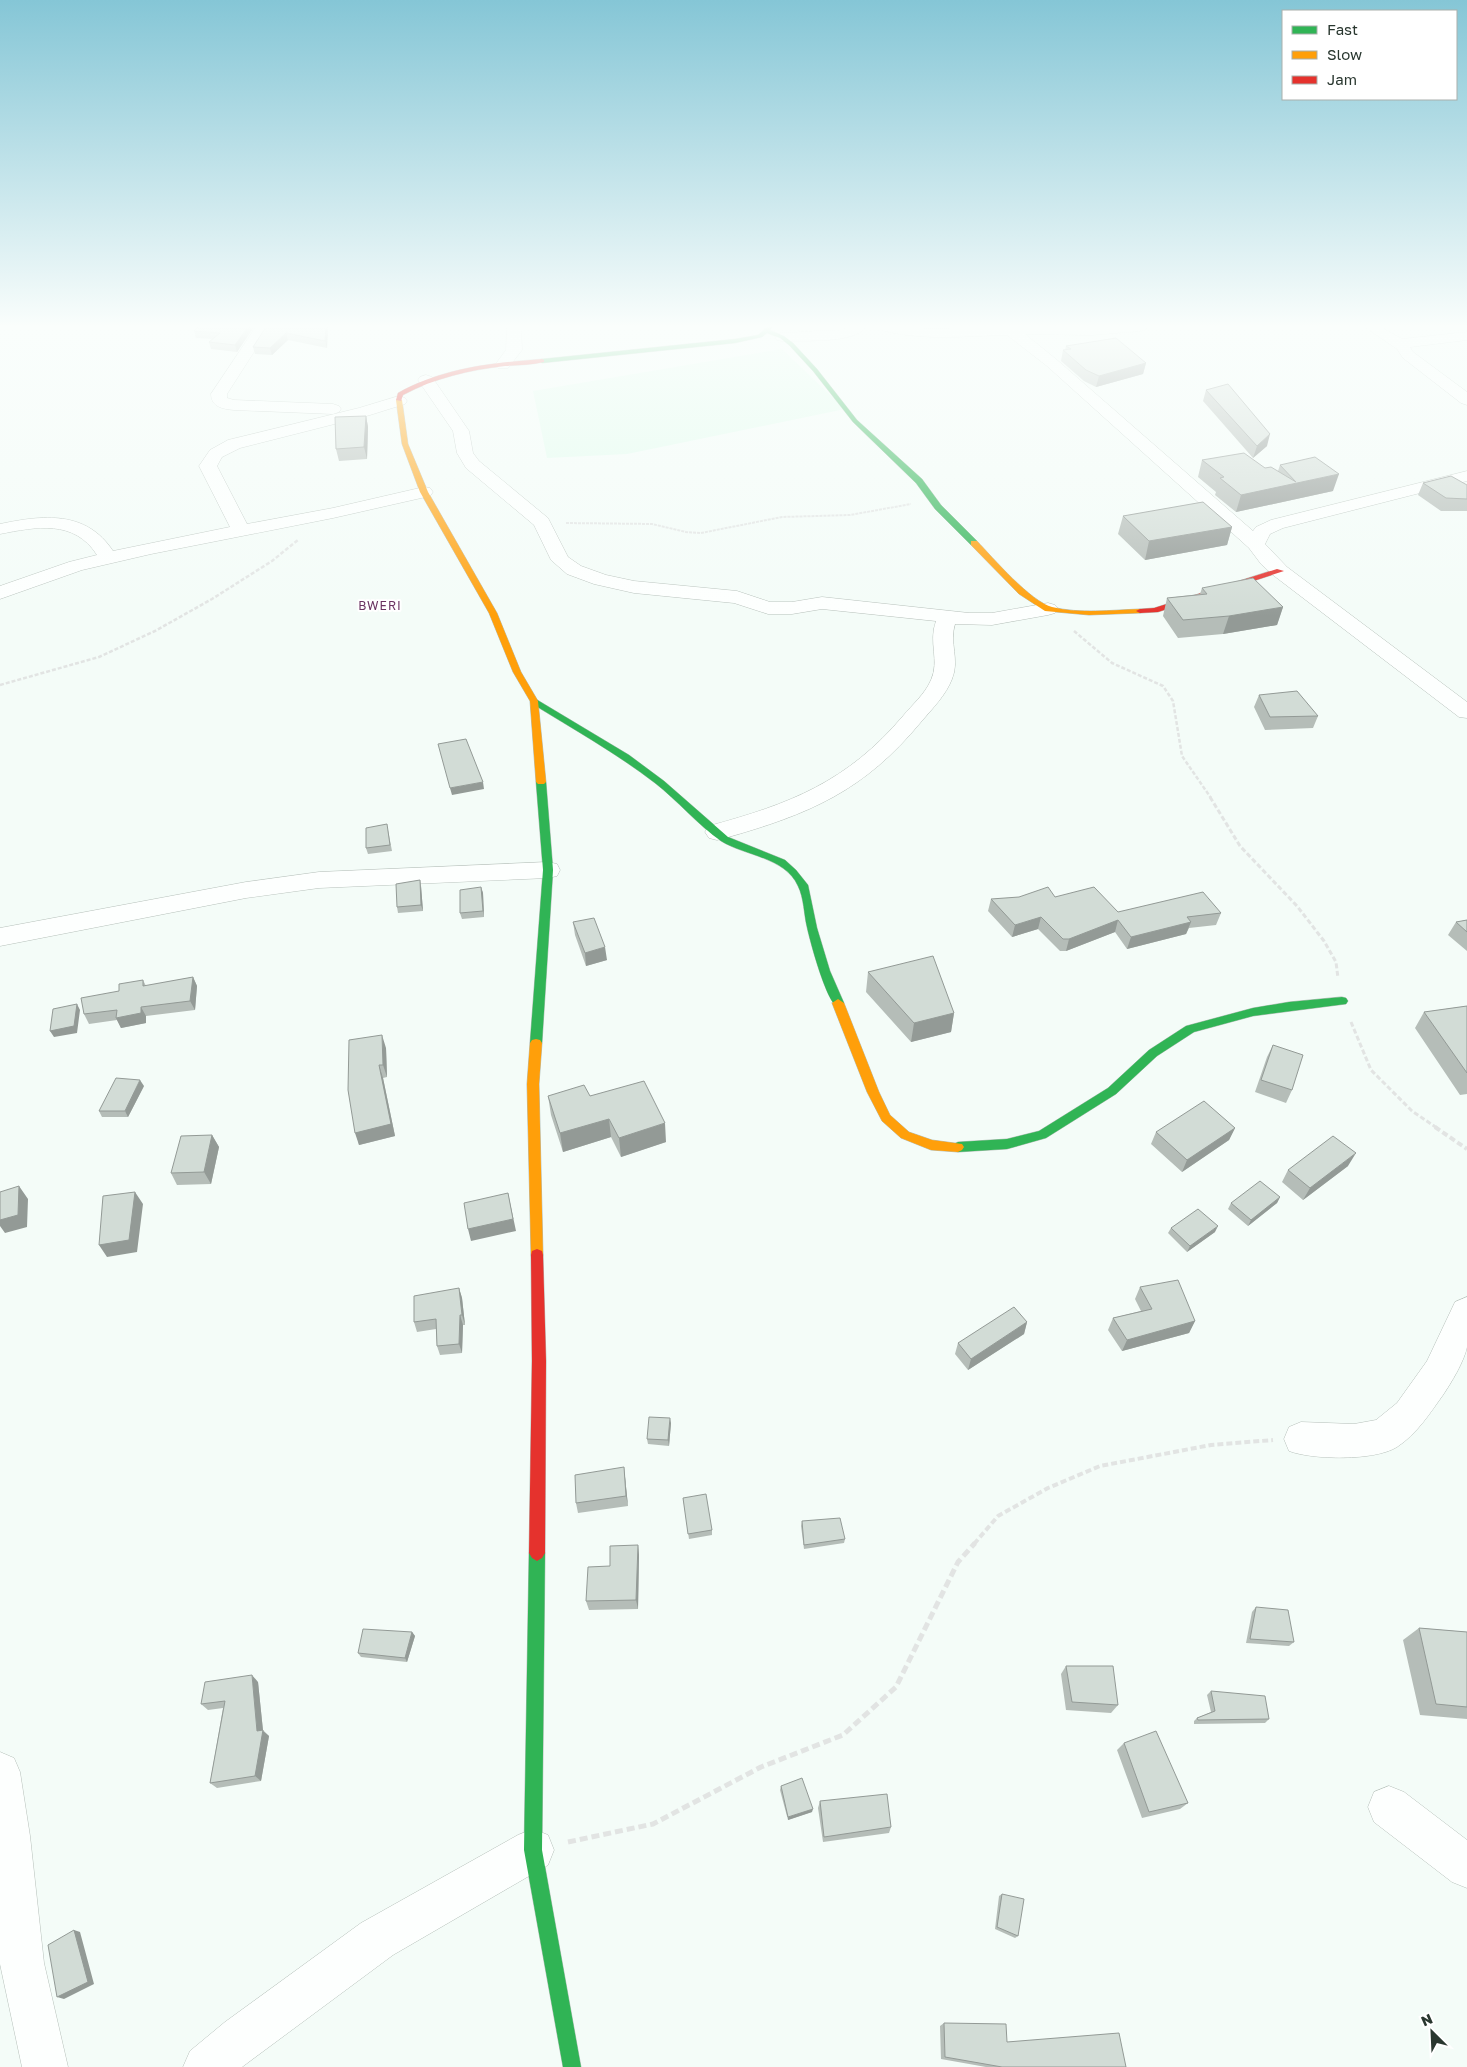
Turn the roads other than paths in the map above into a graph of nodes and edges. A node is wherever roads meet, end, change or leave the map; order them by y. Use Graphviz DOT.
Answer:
graph roads {
  1 [pos="316,423"];
  2 [pos="402,423"];
  3 [pos="456,423"];
  4 [pos="858,423"];
  5 [pos="1120,423"];
  6 [pos="1467,476"];
  7 [pos="424,492"];
  8 [pos="0,529"];
  9 [pos="241,531"];
  10 [pos="1256,544"];
  11 [pos="108,558"];
  12 [pos="1280,571"];
  13 [pos="0,592"];
  14 [pos="1048,609"];
  15 [pos="948,617"];
  16 [pos="534,702"];
  17 [pos="1467,712"];
  18 [pos="717,832"];
  19 [pos="548,870"];
  20 [pos="0,937"];
  21 [pos="1342,1001"];
  22 [pos="1467,1312"];
  23 [pos="1301,1439"];
  24 [pos="0,1772"];
  25 [pos="1389,1807"];
  26 [pos="533,1850"];
  27 [pos="1467,1867"];
  28 [pos="45,2067"];
  29 [pos="206,2067"];
  30 [pos="572,2067"];
  1 -- 9 [label="street"];
  2 -- 7 [label="street"];
  3 -- 15 [label="street"];
  4 -- 14 [label="street"];
  5 -- 10 [label="street"];
  6 -- 10 [label="street"];
  7 -- 9 [label="street"];
  7 -- 16 [label="street"];
  8 -- 11 [label="street"];
  9 -- 11 [label="street"];
  10 -- 12 [label="street"];
  11 -- 13 [label="street"];
  12 -- 14 [label="street"];
  12 -- 17 [label="street"];
  14 -- 15 [label="street"];
  15 -- 18 [label="street"];
  16 -- 18 [label="street"];
  16 -- 19 [label="street"];
  18 -- 21 [label="street"];
  19 -- 20 [label="street"];
  19 -- 26 [label="street"];
  22 -- 23 [label="street"];
  24 -- 28 [label="street"];
  25 -- 27 [label="street"];
  26 -- 29 [label="street"];
  26 -- 30 [label="street"];
}
